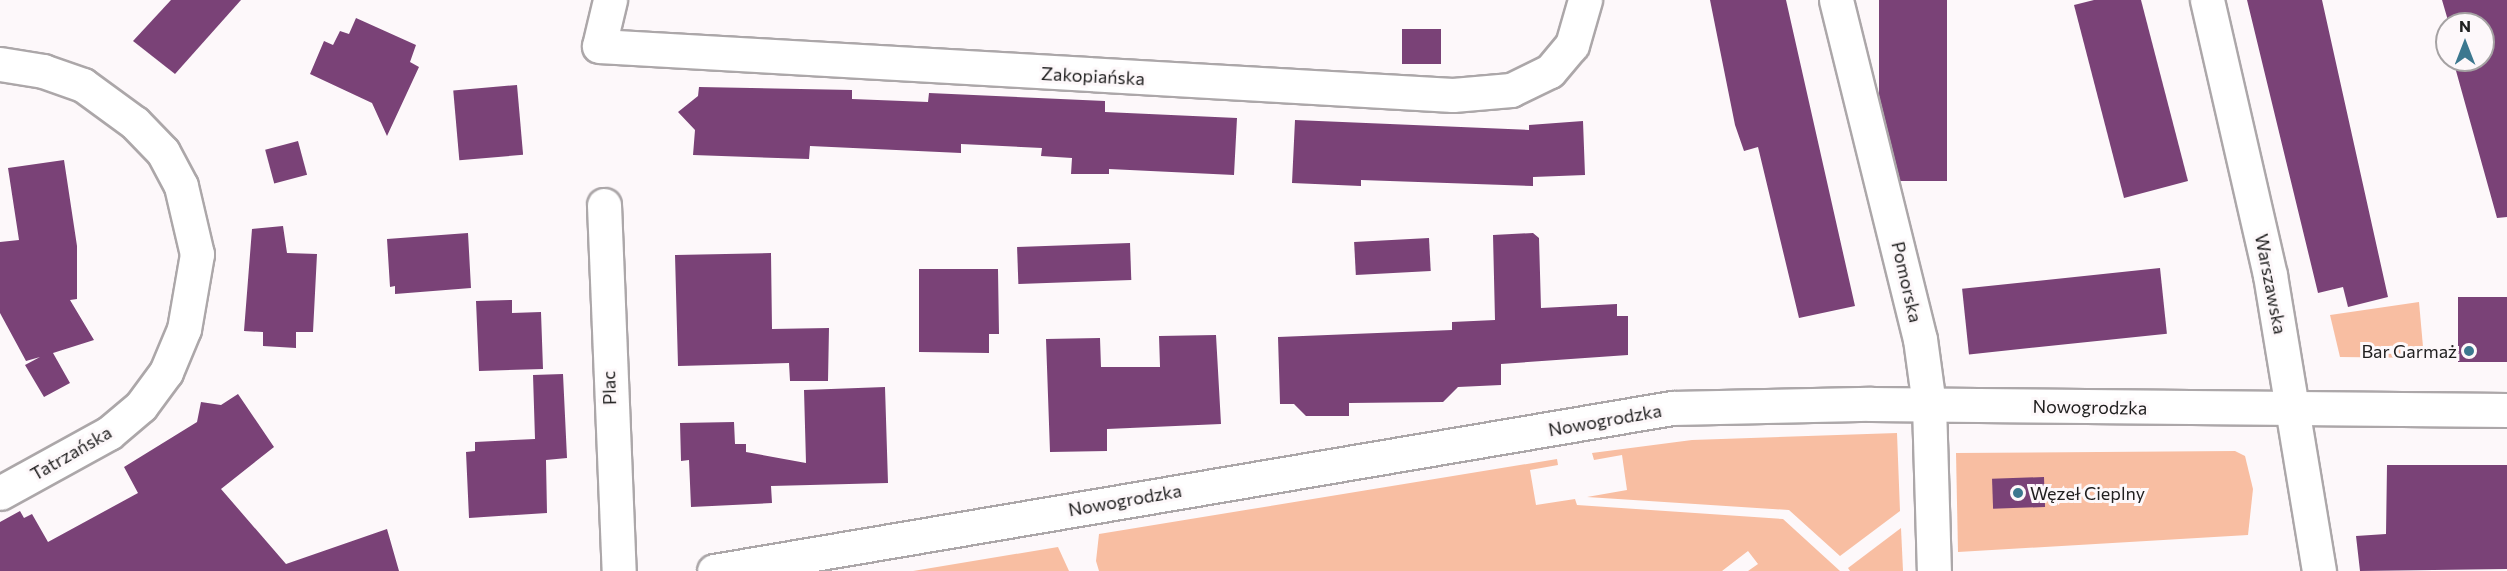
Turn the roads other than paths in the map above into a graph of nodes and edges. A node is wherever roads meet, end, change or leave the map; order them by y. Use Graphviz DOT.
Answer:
graph roads {
  1 [pos="610,0"];
  2 [pos="1585,0"];
  3 [pos="1836,0"];
  4 [pos="2207,0"];
  5 [pos="0,64"];
  6 [pos="604,205"];
  7 [pos="1929,405"];
  8 [pos="2294,409"];
  9 [pos="2507,411"];
  10 [pos="0,493"];
  11 [pos="619,571"];
  12 [pos="714,571"];
  13 [pos="1934,571"];
  14 [pos="2319,571"];
  1 -- 2 [label="street, Zakopiańska"];
  3 -- 7 [label="street, Pomorska"];
  4 -- 8 [label="street, Warszawska"];
  5 -- 10 [label="street, Tatrzańska"];
  6 -- 11 [label="street, Plac"];
  7 -- 8 [label="street, Nowogrodzka"];
  7 -- 12 [label="street, Nowogrodzka"];
  7 -- 13 [label="street, Pomorska"];
  8 -- 9 [label="street, Nowogrodzka"];
  8 -- 14 [label="street, Warszawska"];
}
